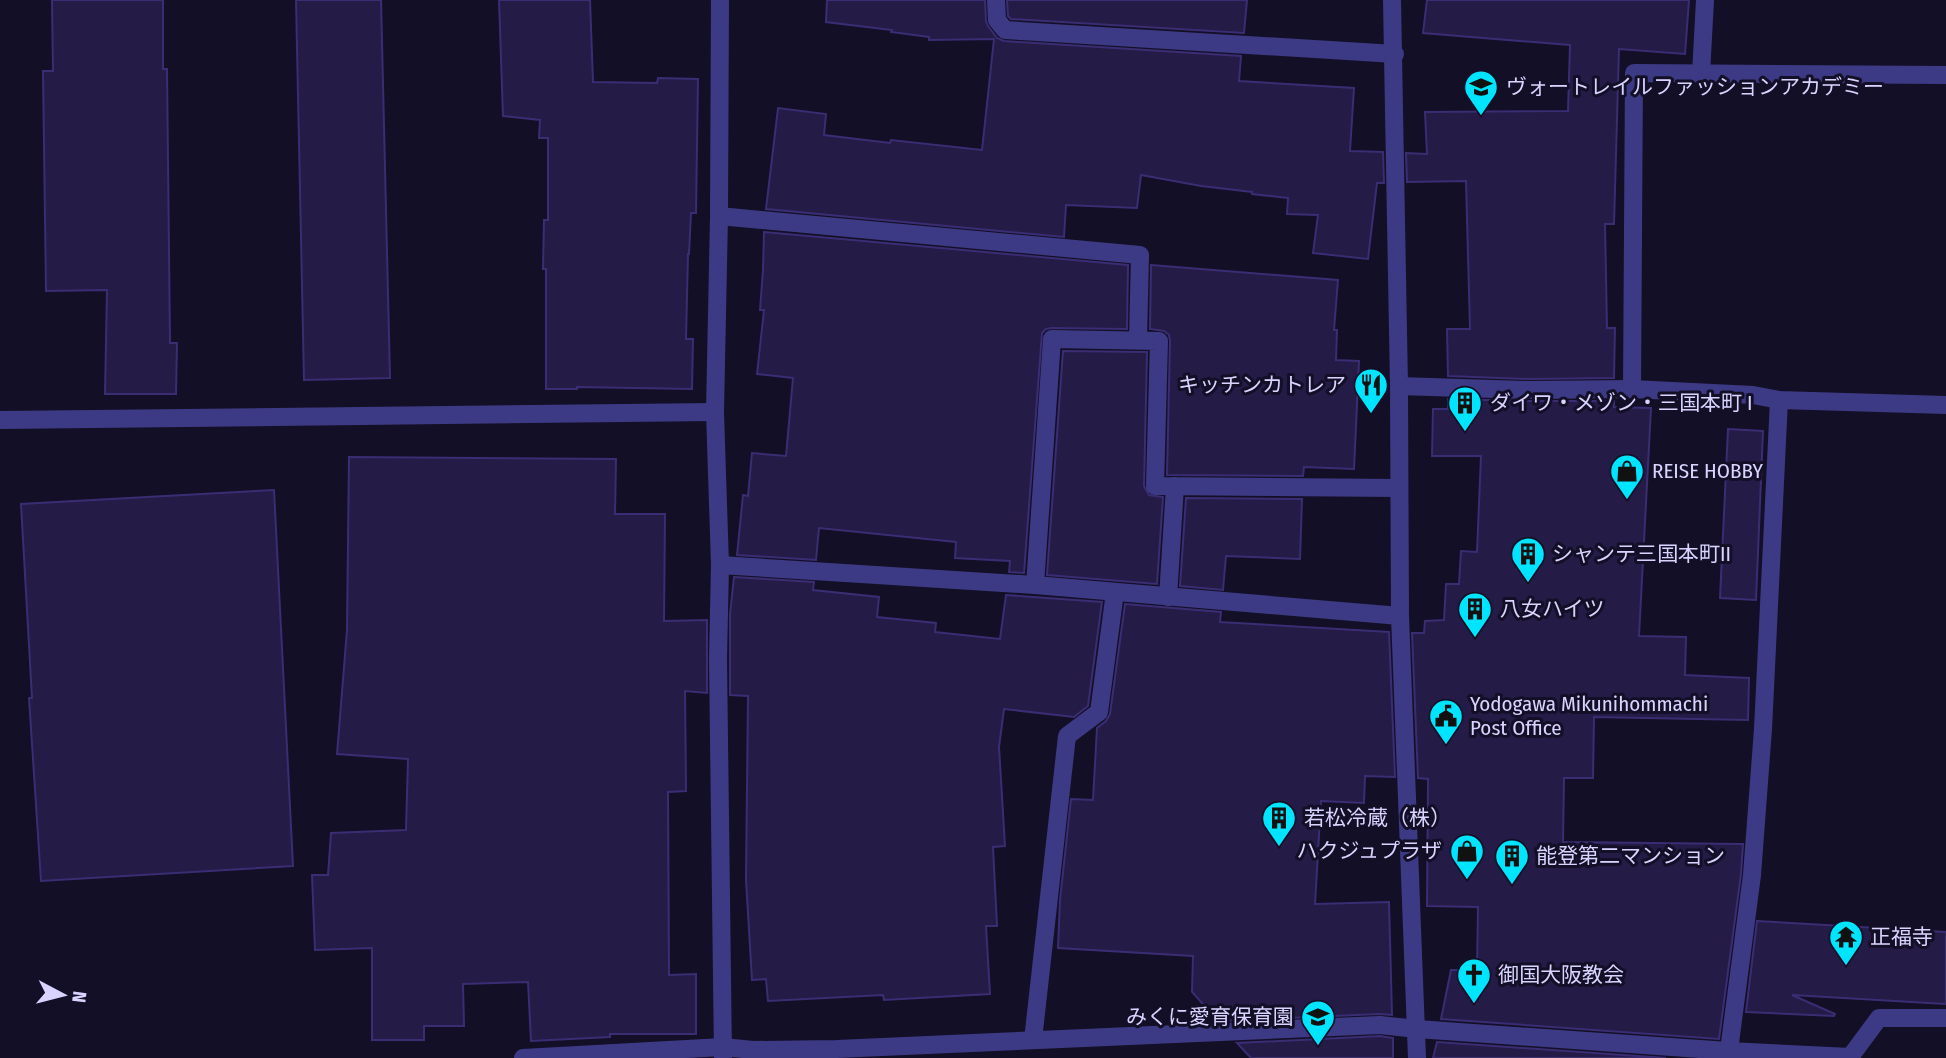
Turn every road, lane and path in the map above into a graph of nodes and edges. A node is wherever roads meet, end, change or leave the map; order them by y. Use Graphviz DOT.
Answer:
graph roads {
  1 [pos="720,0"];
  2 [pos="996,0"];
  3 [pos="1392,0"];
  4 [pos="1705,0"];
  5 [pos="1395,54"];
  6 [pos="1701,74"];
  7 [pos="1946,75"];
  8 [pos="719,216"];
  9 [pos="1138,340"];
  10 [pos="1399,386"];
  11 [pos="1632,389"];
  12 [pos="1779,400"];
  13 [pos="1946,405"];
  14 [pos="715,412"];
  15 [pos="0,420"];
  16 [pos="1175,486"];
  17 [pos="1399,488"];
  18 [pos="720,565"];
  19 [pos="1035,585"];
  20 [pos="1115,592"];
  21 [pos="1168,597"];
  22 [pos="1399,616"];
  23 [pos="1946,1018"];
  24 [pos="1417,1029"];
  25 [pos="1033,1040"];
  26 [pos="723,1053"];
  27 [pos="1728,1055"];
  28 [pos="523,1058"];
  29 [pos="1417,1058"];
  1 -- 8 [label="street"];
  2 -- 5 [label="street"];
  3 -- 5 [label="street"];
  4 -- 6 [label="street"];
  5 -- 10 [label="street"];
  6 -- 7 [label="street"];
  6 -- 11 [label="street"];
  8 -- 9 [label="street"];
  8 -- 14 [label="street"];
  9 -- 16 [label="street"];
  9 -- 19 [label="street"];
  10 -- 11 [label="street"];
  10 -- 17 [label="street"];
  11 -- 12 [label="street"];
  12 -- 13 [label="street"];
  12 -- 27 [label="street"];
  14 -- 15 [label="street"];
  14 -- 18 [label="street"];
  16 -- 17 [label="street"];
  16 -- 21 [label="street"];
  17 -- 22 [label="street"];
  18 -- 19 [label="street"];
  18 -- 26 [label="street"];
  19 -- 20 [label="street"];
  20 -- 21 [label="street"];
  20 -- 25 [label="street"];
  21 -- 22 [label="street"];
  22 -- 24 [label="street"];
  23 -- 27 [label="street"];
  24 -- 25 [label="street"];
  24 -- 27 [label="street"];
  24 -- 29 [label="street"];
  25 -- 26 [label="street"];
  26 -- 28 [label="street"];
}
